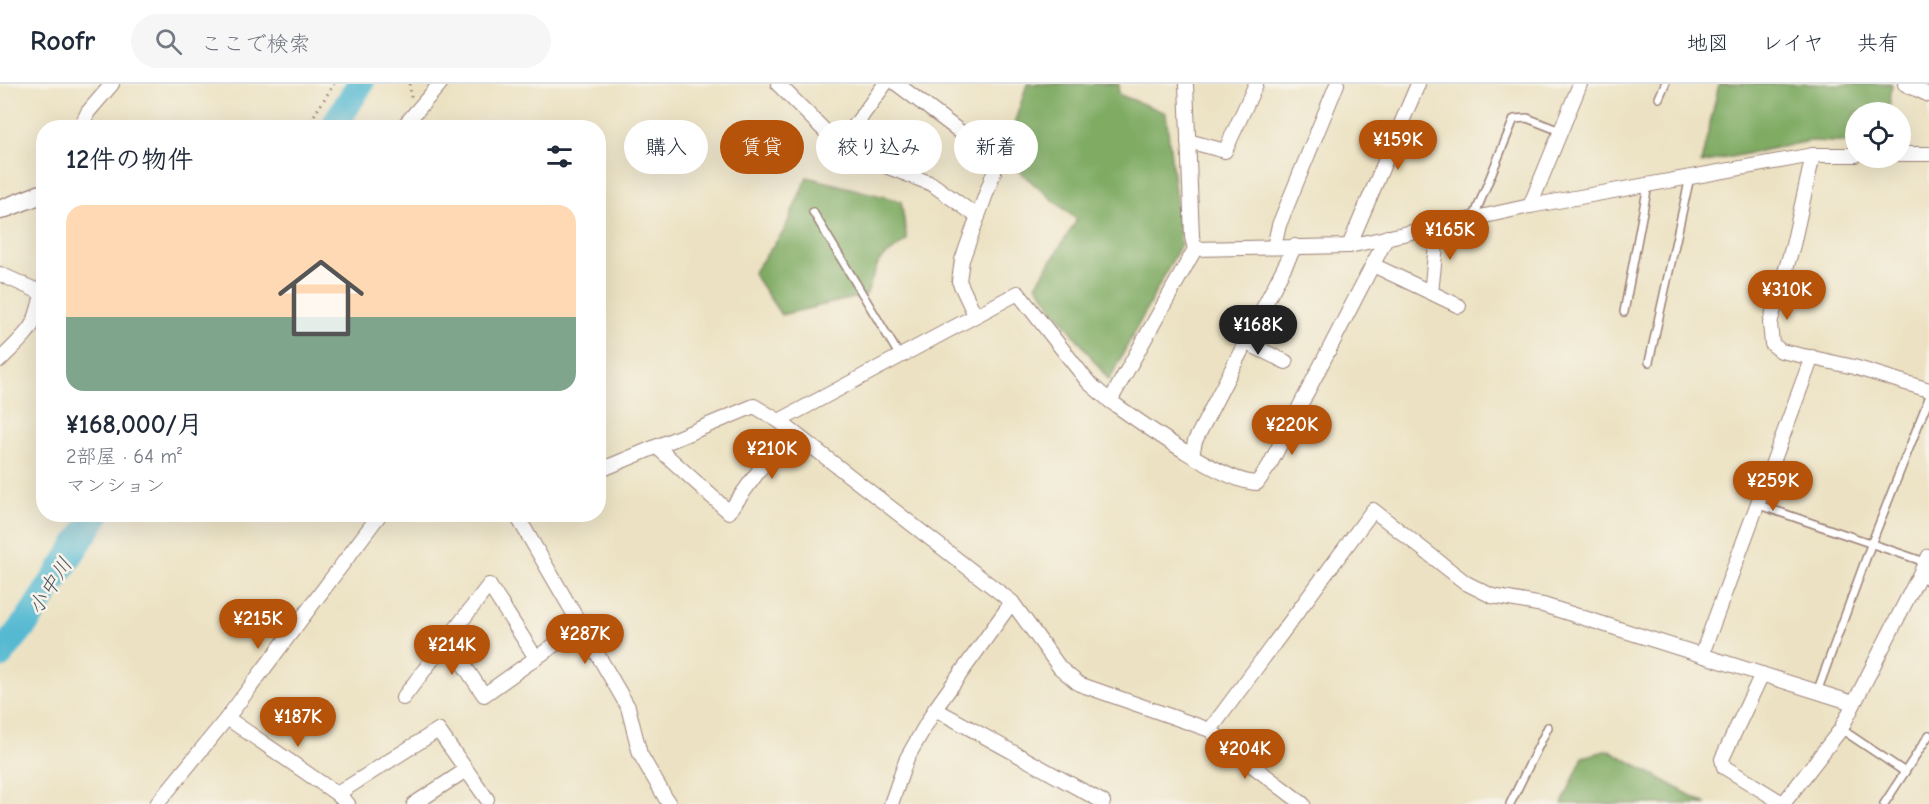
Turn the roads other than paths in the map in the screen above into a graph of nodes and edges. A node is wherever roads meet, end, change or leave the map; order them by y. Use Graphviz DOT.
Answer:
graph roads {
  1 [pos="112,84"];
  2 [pos="440,84"];
  3 [pos="778,84"];
  4 [pos="885,84"];
  5 [pos="897,84"];
  6 [pos="1186,84"];
  7 [pos="1256,84"];
  8 [pos="1337,84"];
  9 [pos="1418,84"];
  10 [pos="1580,84"];
  11 [pos="1665,84"];
  12 [pos="1905,84"];
  13 [pos="1929,95"];
  14 [pos="1659,98"];
  15 [pos="84,120"];
  16 [pos="409,120"];
  17 [pos="859,120"];
  18 [pos="816,122"];
  19 [pos="1560,131"];
  20 [pos="1188,141"];
  21 [pos="1845,154"];
  22 [pos="1911,154"];
  23 [pos="1929,154"];
  24 [pos="1813,155"];
  25 [pos="906,174"];
  26 [pos="1690,177"];
  27 [pos="1648,185"];
  28 [pos="36,196"];
  29 [pos="1530,206"];
  30 [pos="0,210"];
  31 [pos="813,212"];
  32 [pos="978,217"];
  33 [pos="1473,219"];
  34 [pos="1438,226"];
  35 [pos="1387,237"];
  36 [pos="1274,246"];
  37 [pos="1295,246"];
  38 [pos="1349,246"];
  39 [pos="1195,249"];
  40 [pos="1373,266"];
  41 [pos="0,274"];
  42 [pos="36,286"];
  43 [pos="1431,293"];
  44 [pos="1459,306"];
  45 [pos="1623,312"];
  46 [pos="975,315"];
  47 [pos="36,320"];
  48 [pos="1247,343"];
  49 [pos="902,357"];
  50 [pos="1812,357"];
  51 [pos="0,360"];
  52 [pos="1286,362"];
  53 [pos="1649,362"];
  54 [pos="1929,390"];
  55 [pos="1929,398"];
  56 [pos="1110,401"];
  57 [pos="784,425"];
  58 [pos="657,447"];
  59 [pos="1192,455"];
  60 [pos="606,468"];
  61 [pos="1759,505"];
  62 [pos="374,522"];
  63 [pos="521,522"];
  64 [pos="1872,542"];
  65 [pos="1927,559"];
  66 [pos="1924,579"];
  67 [pos="1012,602"];
  68 [pos="581,626"];
  69 [pos="447,640"];
  70 [pos="1702,654"];
  71 [pos="536,658"];
  72 [pos="1762,674"];
  73 [pos="1817,692"];
  74 [pos="403,698"];
  75 [pos="1853,703"];
  76 [pos="935,709"];
  77 [pos="227,718"];
  78 [pos="1548,727"];
  79 [pos="1841,729"];
  80 [pos="1210,730"];
  81 [pos="1929,735"];
  82 [pos="466,770"];
  83 [pos="1905,772"];
  84 [pos="337,794"];
  85 [pos="487,800"];
  86 [pos="1103,802"];
  87 [pos="157,804"];
  88 [pos="348,804"];
  89 [pos="414,804"];
  90 [pos="669,804"];
  91 [pos="891,804"];
  92 [pos="1303,804"];
  93 [pos="1510,804"];
  94 [pos="1783,804"];
  95 [pos="1884,804"];
  1 -- 15 [label="street"];
  2 -- 16 [label="street"];
  3 -- 18 [label="street"];
  4 -- 17 [label="street"];
  5 -- 32 [label="street"];
  6 -- 20 [label="street"];
  7 -- 20 [label="street"];
  8 -- 36 [label="street"];
  9 -- 38 [label="street"];
  10 -- 19 [label="street"];
  11 -- 14 [label="lane"];
  12 -- 13 [label="street"];
  19 -- 29 [label="street"];
  19 -- 33 [label="lane"];
  20 -- 39 [label="street"];
  21 -- 24 [label="street"];
  22 -- 23 [label="street"];
  24 -- 26 [label="street"];
  24 -- 50 [label="street"];
  25 -- 32 [label="street"];
  26 -- 27 [label="street"];
  26 -- 53 [label="lane"];
  27 -- 29 [label="street"];
  27 -- 45 [label="lane"];
  28 -- 30 [label="street"];
  29 -- 33 [label="street"];
  31 -- 49 [label="lane"];
  32 -- 46 [label="street"];
  33 -- 34 [label="street"];
  34 -- 35 [label="street"];
  34 -- 43 [label="street"];
  35 -- 38 [label="street"];
  35 -- 40 [label="street"];
  36 -- 37 [label="street"];
  36 -- 39 [label="street"];
  37 -- 38 [label="street"];
  37 -- 48 [label="street"];
  39 -- 56 [label="street"];
  40 -- 43 [label="street"];
  40 -- 59 [label="street"];
  41 -- 42 [label="street"];
  43 -- 44 [label="street"];
  46 -- 49 [label="street"];
  46 -- 56 [label="street"];
  47 -- 51 [label="street"];
  48 -- 52 [label="street"];
  48 -- 59 [label="street"];
  49 -- 57 [label="street"];
  50 -- 54 [label="street"];
  50 -- 61 [label="street"];
  55 -- 64 [label="lane"];
  56 -- 59 [label="street"];
  57 -- 58 [label="street"];
  57 -- 58 [label="street"];
  57 -- 67 [label="street"];
  58 -- 60 [label="street"];
  61 -- 64 [label="lane"];
  61 -- 70 [label="street"];
  62 -- 77 [label="street"];
  63 -- 68 [label="street"];
  64 -- 65 [label="lane"];
  64 -- 73 [label="lane"];
  65 -- 66 [label="street"];
  66 -- 75 [label="street"];
  67 -- 76 [label="street"];
  67 -- 80 [label="street"];
  68 -- 71 [label="street"];
  68 -- 90 [label="street"];
  69 -- 71 [label="street"];
  69 -- 71 [label="street"];
  69 -- 74 [label="street"];
  70 -- 72 [label="street"];
  70 -- 80 [label="street"];
  72 -- 73 [label="street"];
  72 -- 94 [label="street"];
  73 -- 75 [label="street"];
  75 -- 79 [label="street"];
  76 -- 86 [label="street"];
  76 -- 91 [label="street"];
  77 -- 84 [label="street"];
  77 -- 87 [label="street"];
  78 -- 93 [label="lane"];
  79 -- 83 [label="lane"];
  79 -- 94 [label="street"];
  80 -- 92 [label="street"];
  81 -- 83 [label="lane"];
  82 -- 84 [label="street"];
  82 -- 85 [label="street"];
  82 -- 89 [label="street"];
  83 -- 95 [label="lane"];
  84 -- 88 [label="street"];
}
